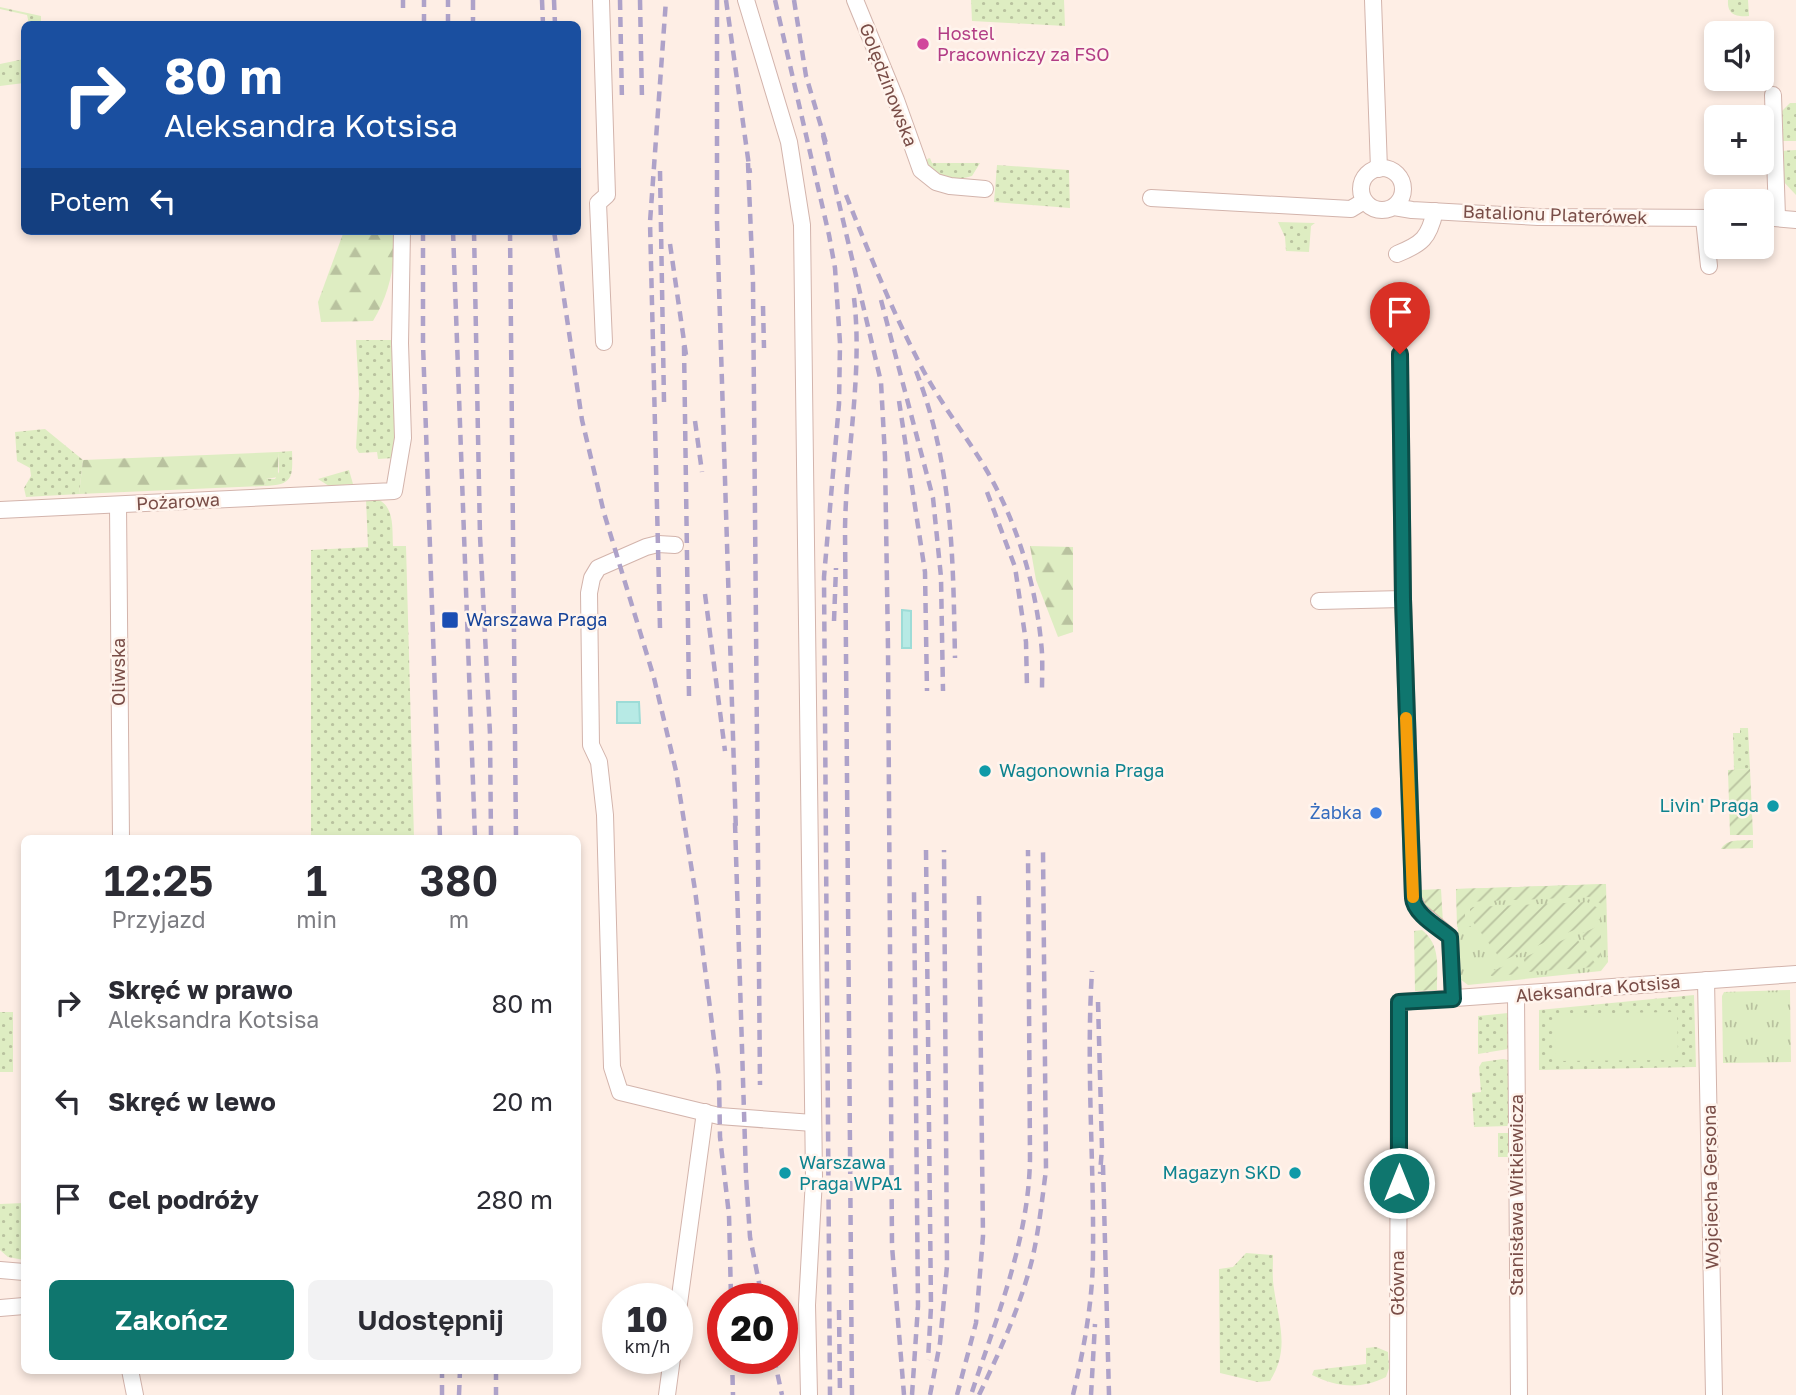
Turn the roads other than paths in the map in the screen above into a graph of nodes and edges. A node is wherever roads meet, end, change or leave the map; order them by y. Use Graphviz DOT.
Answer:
graph roads {
  1 [pos="601,0"];
  2 [pos="746,0"];
  3 [pos="855,0"];
  4 [pos="1373,0"];
  5 [pos="1773,95"];
  6 [pos="1379,169"];
  7 [pos="985,188"];
  8 [pos="1771,189"];
  9 [pos="1151,198"];
  10 [pos="1364,201"];
  11 [pos="1435,211"];
  12 [pos="1796,213"];
  13 [pos="1385,214"];
  14 [pos="1774,216"];
  15 [pos="1774,217"];
  16 [pos="1704,218"];
  17 [pos="1796,220"];
  18 [pos="402,235"];
  19 [pos="1397,254"];
  20 [pos="1709,259"];
  21 [pos="1709,266"];
  22 [pos="604,342"];
  23 [pos="1400,354"];
  24 [pos="118,505"];
  25 [pos="0,510"];
  26 [pos="674,545"];
  27 [pos="1403,599"];
  28 [pos="1318,601"];
  29 [pos="121,835"];
  30 [pos="1796,974"];
  31 [pos="1706,980"];
  32 [pos="1516,995"];
  33 [pos="1453,999"];
  34 [pos="1399,1002"];
  35 [pos="705,1112"];
  36 [pos="813,1122"];
  37 [pos="0,1270"];
  38 [pos="21,1272"];
  39 [pos="682,1283"];
  40 [pos="21,1306"];
  41 [pos="0,1308"];
  42 [pos="131,1374"];
  43 [pos="670,1374"];
  44 [pos="135,1395"];
  45 [pos="667,1395"];
  46 [pos="809,1395"];
  47 [pos="1398,1395"];
  48 [pos="1519,1395"];
  49 [pos="1714,1395"];
  1 -- 22 [label="street"];
  2 -- 36 [label="street"];
  3 -- 7 [label="street, Golędzinowska"];
  4 -- 6 [label="street"];
  5 -- 8 [label="street"];
  6 -- 10 [label="street"];
  6 -- 13 [label="street"];
  9 -- 10 [label="street"];
  10 -- 13 [label="street, Batalionu Platerówek"];
  11 -- 13 [label="street, Batalionu Platerówek"];
  11 -- 16 [label="street, Batalionu Platerówek"];
  11 -- 19 [label="street"];
  12 -- 14 [label="street"];
  15 -- 17 [label="street"];
  18 -- 24 [label="street, Pożarowa"];
  20 -- 21 [label="street"];
  23 -- 27 [label="street"];
  24 -- 25 [label="street, Pożarowa"];
  24 -- 29 [label="street, Oliwska"];
  26 -- 35 [label="street"];
  27 -- 28 [label="street"];
  27 -- 33 [label="street"];
  30 -- 31 [label="street, Aleksandra Kotsisa"];
  31 -- 32 [label="street, Aleksandra Kotsisa"];
  31 -- 49 [label="street, Wojciecha Gersona"];
  32 -- 33 [label="street, Aleksandra Kotsisa"];
  32 -- 48 [label="street, Stanisława Witkiewicza"];
  33 -- 34 [label="street, Aleksandra Kotsisa"];
  34 -- 47 [label="street, Główna"];
  35 -- 36 [label="street"];
  35 -- 39 [label="street"];
  36 -- 46 [label="street"];
  37 -- 38 [label="street"];
  40 -- 41 [label="street"];
  42 -- 44 [label="street"];
  43 -- 45 [label="street"];
}
